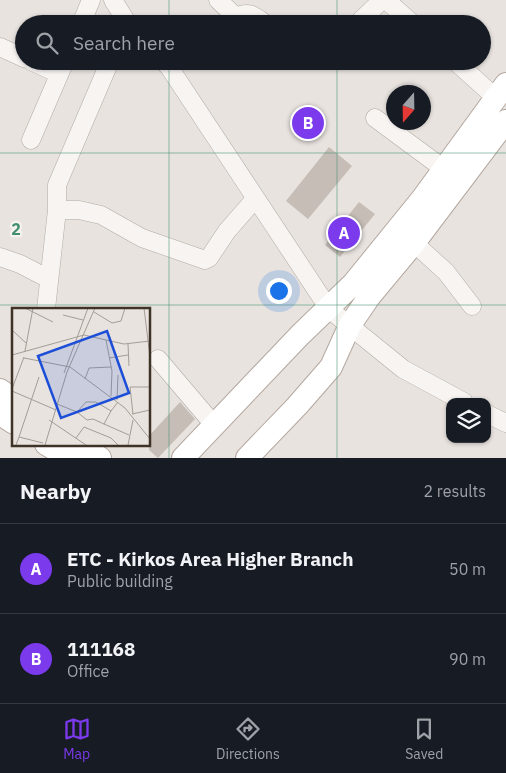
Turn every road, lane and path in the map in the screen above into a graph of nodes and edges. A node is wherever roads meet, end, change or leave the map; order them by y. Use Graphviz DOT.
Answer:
graph roads {
  1 [pos="91,0"];
  2 [pos="114,0"];
  3 [pos="218,0"];
  4 [pos="382,0"];
  5 [pos="386,0"];
  6 [pos="85,15"];
  7 [pos="122,15"];
  8 [pos="228,15"];
  9 [pos="240,15"];
  10 [pos="251,15"];
  11 [pos="366,15"];
  12 [pos="403,15"];
  13 [pos="0,47"];
  14 [pos="15,54"];
  15 [pos="61,70"];
  16 [pos="106,70"];
  17 [pos="174,70"];
  18 [pos="469,70"];
  19 [pos="501,91"];
  20 [pos="375,118"];
  21 [pos="506,121"];
  22 [pos="31,140"];
  23 [pos="444,169"];
  24 [pos="255,198"];
  25 [pos="57,210"];
  26 [pos="414,243"];
  27 [pos="0,257"];
  28 [pos="49,279"];
  29 [pos="472,306"];
  30 [pos="46,308"];
  31 [pos="329,309"];
  32 [pos="350,325"];
  33 [pos="158,359"];
  34 [pos="0,390"];
  35 [pos="456,398"];
  36 [pos="12,399"];
  37 [pos="0,414"];
  38 [pos="491,416"];
  39 [pos="12,422"];
  40 [pos="506,423"];
  41 [pos="215,426"];
  42 [pos="49,446"];
  43 [pos="80,446"];
  44 [pos="68,458"];
  45 [pos="100,458"];
  46 [pos="183,458"];
  47 [pos="247,458"];
  1 -- 6 [label="street"];
  2 -- 7 [label="street"];
  3 -- 8 [label="street"];
  4 -- 11 [label="street"];
  5 -- 12 [label="street"];
  9 -- 10 [label="street"];
  13 -- 14 [label="street"];
  15 -- 22 [label="street"];
  16 -- 25 [label="street"];
  17 -- 24 [label="street"];
  18 -- 19 [label="street"];
  19 -- 23 [label="main road"];
  20 -- 23 [label="street"];
  21 -- 26 [label="main road"];
  23 -- 31 [label="main road"];
  24 -- 25 [label="street"];
  24 -- 31 [label="street"];
  25 -- 28 [label="street"];
  26 -- 29 [label="street"];
  26 -- 32 [label="main road"];
  27 -- 28 [label="street"];
  28 -- 30 [label="street"];
  31 -- 32 [label="street"];
  31 -- 41 [label="main road"];
  32 -- 35 [label="street"];
  32 -- 47 [label="main road"];
  33 -- 41 [label="street"];
  34 -- 36 [label="main road"];
  37 -- 39 [label="main road"];
  38 -- 40 [label="street"];
  41 -- 46 [label="main road"];
  42 -- 44 [label="main road"];
  43 -- 45 [label="main road"];
}
